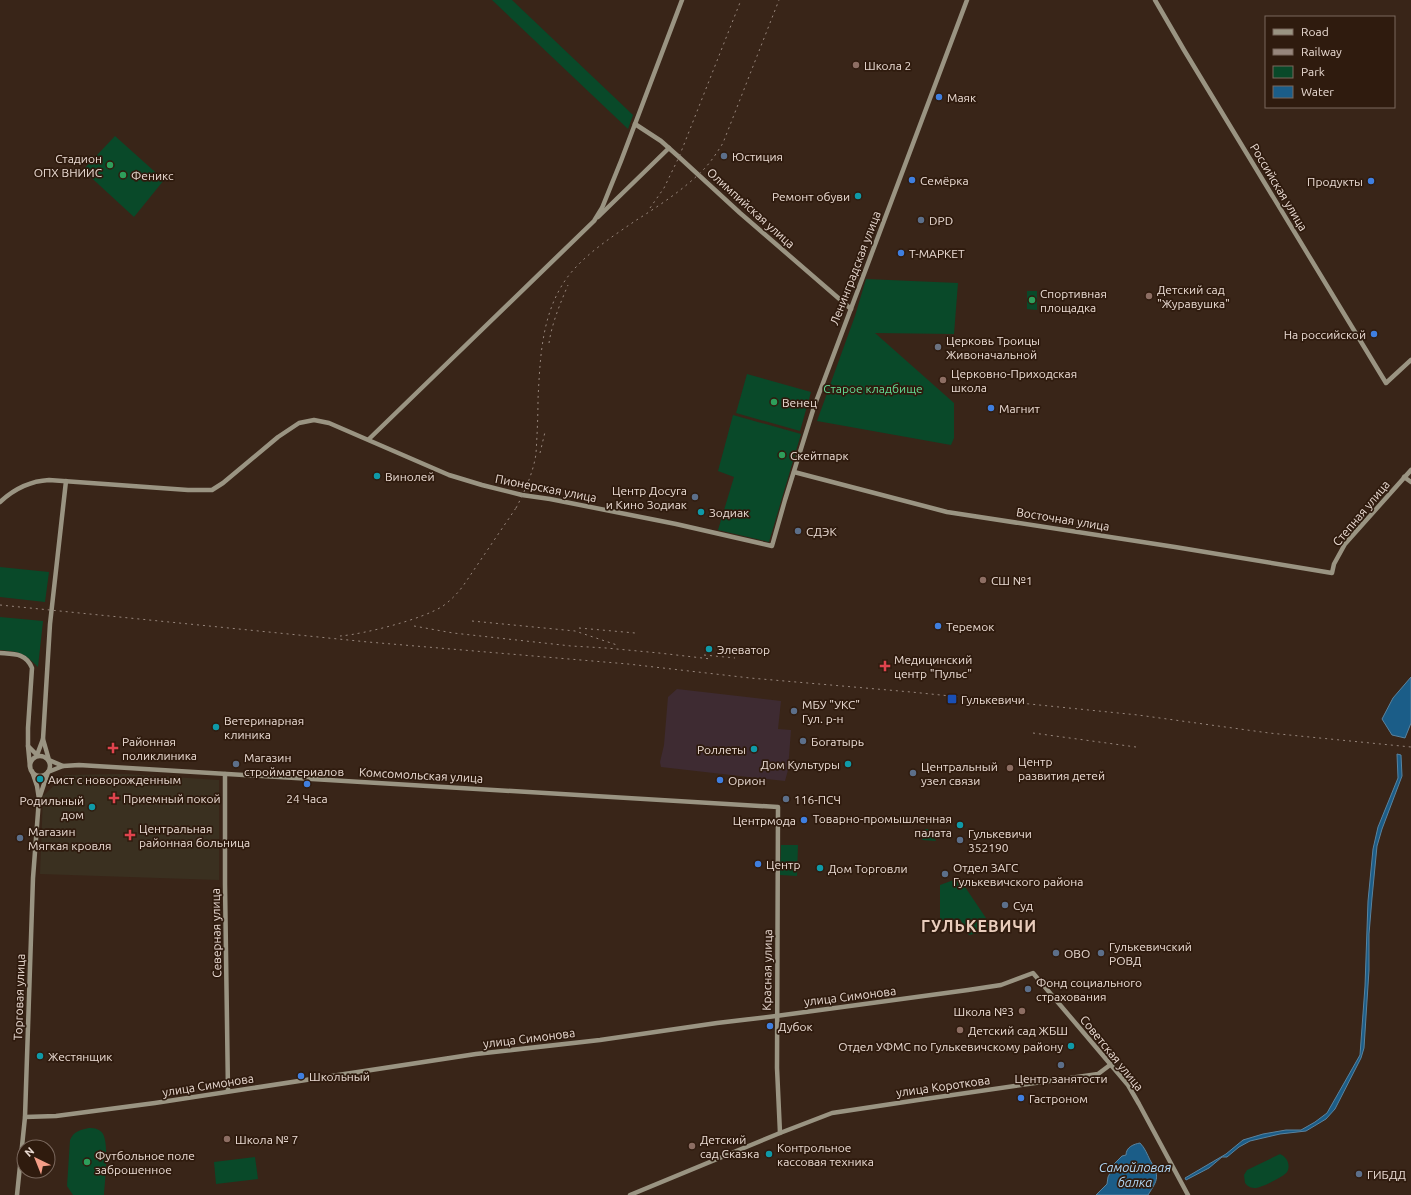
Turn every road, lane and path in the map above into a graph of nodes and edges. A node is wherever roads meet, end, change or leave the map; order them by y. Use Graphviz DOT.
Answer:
graph roads {
  1 [pos="682,0"];
  2 [pos="967,0"];
  3 [pos="1155,0"];
  4 [pos="635,124"];
  5 [pos="669,148"];
  6 [pos="594,221"];
  7 [pos="850,309"];
  8 [pos="1411,360"];
  9 [pos="369,439"];
  10 [pos="1411,470"];
  11 [pos="794,472"];
  12 [pos="1404,477"];
  13 [pos="66,481"];
  14 [pos="1411,482"];
  15 [pos="0,502"];
  16 [pos="772,546"];
  17 [pos="1332,573"];
  18 [pos="0,653"];
  19 [pos="43,739"];
  20 [pos="28,746"];
  21 [pos="37,755"];
  22 [pos="48,760"];
  23 [pos="63,766"];
  24 [pos="31,769"];
  25 [pos="48,772"];
  26 [pos="225,774"];
  27 [pos="39,799"];
  28 [pos="778,807"];
  29 [pos="1033,973"];
  30 [pos="776,1016"];
  31 [pos="1110,1065"];
  32 [pos="228,1091"];
  33 [pos="25,1117"];
  34 [pos="780,1133"];
  35 [pos="17,1195"];
  36 [pos="630,1195"];
  37 [pos="1188,1195"];
  1 -- 4 [label="street"];
  2 -- 7 [label="street, Ленинградская улица"];
  3 -- 8 [label="street, Российская улица"];
  4 -- 5 [label="street, Олимпийская улица"];
  4 -- 6 [label="street"];
  5 -- 6 [label="street"];
  5 -- 7 [label="street, Олимпийская улица"];
  6 -- 9 [label="street"];
  7 -- 11 [label="street, Ленинградская улица"];
  9 -- 13 [label="street, Пионерская улица"];
  9 -- 16 [label="street, Пионерская улица"];
  10 -- 12 [label="street, Степная улица"];
  11 -- 16 [label="street, Ленинградская улица"];
  11 -- 17 [label="street, Восточная улица"];
  12 -- 14 [label="street"];
  12 -- 17 [label="street, Степная улица"];
  13 -- 15 [label="street, Пионерская улица"];
  13 -- 19 [label="street"];
  18 -- 20 [label="street, Торговая улица"];
  19 -- 21 [label="street"];
  19 -- 22 [label="street"];
  20 -- 21 [label="street"];
  20 -- 24 [label="street, Торговая улица"];
  21 -- 22 [label="street"];
  21 -- 24 [label="street"];
  22 -- 23 [label="street, Комсомольская улица"];
  22 -- 25 [label="street"];
  23 -- 25 [label="street, Комсомольская улица"];
  23 -- 26 [label="street, Комсомольская улица"];
  24 -- 25 [label="street"];
  24 -- 27 [label="street, Торговая улица"];
  25 -- 27 [label="street, Торговая улица"];
  26 -- 28 [label="street, Комсомольская улица"];
  26 -- 32 [label="street, Северная улица"];
  27 -- 33 [label="street, Торговая улица"];
  28 -- 30 [label="street, Красная улица"];
  29 -- 30 [label="street, улица Симонова"];
  29 -- 31 [label="street, Советская улица"];
  30 -- 32 [label="street, улица Симонова"];
  30 -- 34 [label="street, Красная улица"];
  31 -- 34 [label="street, улица Короткова"];
  31 -- 37 [label="street, Советская улица"];
  32 -- 33 [label="street, улица Симонова"];
  33 -- 35 [label="street, Торговая улица"];
  34 -- 36 [label="street, улица Короткова"];
}
